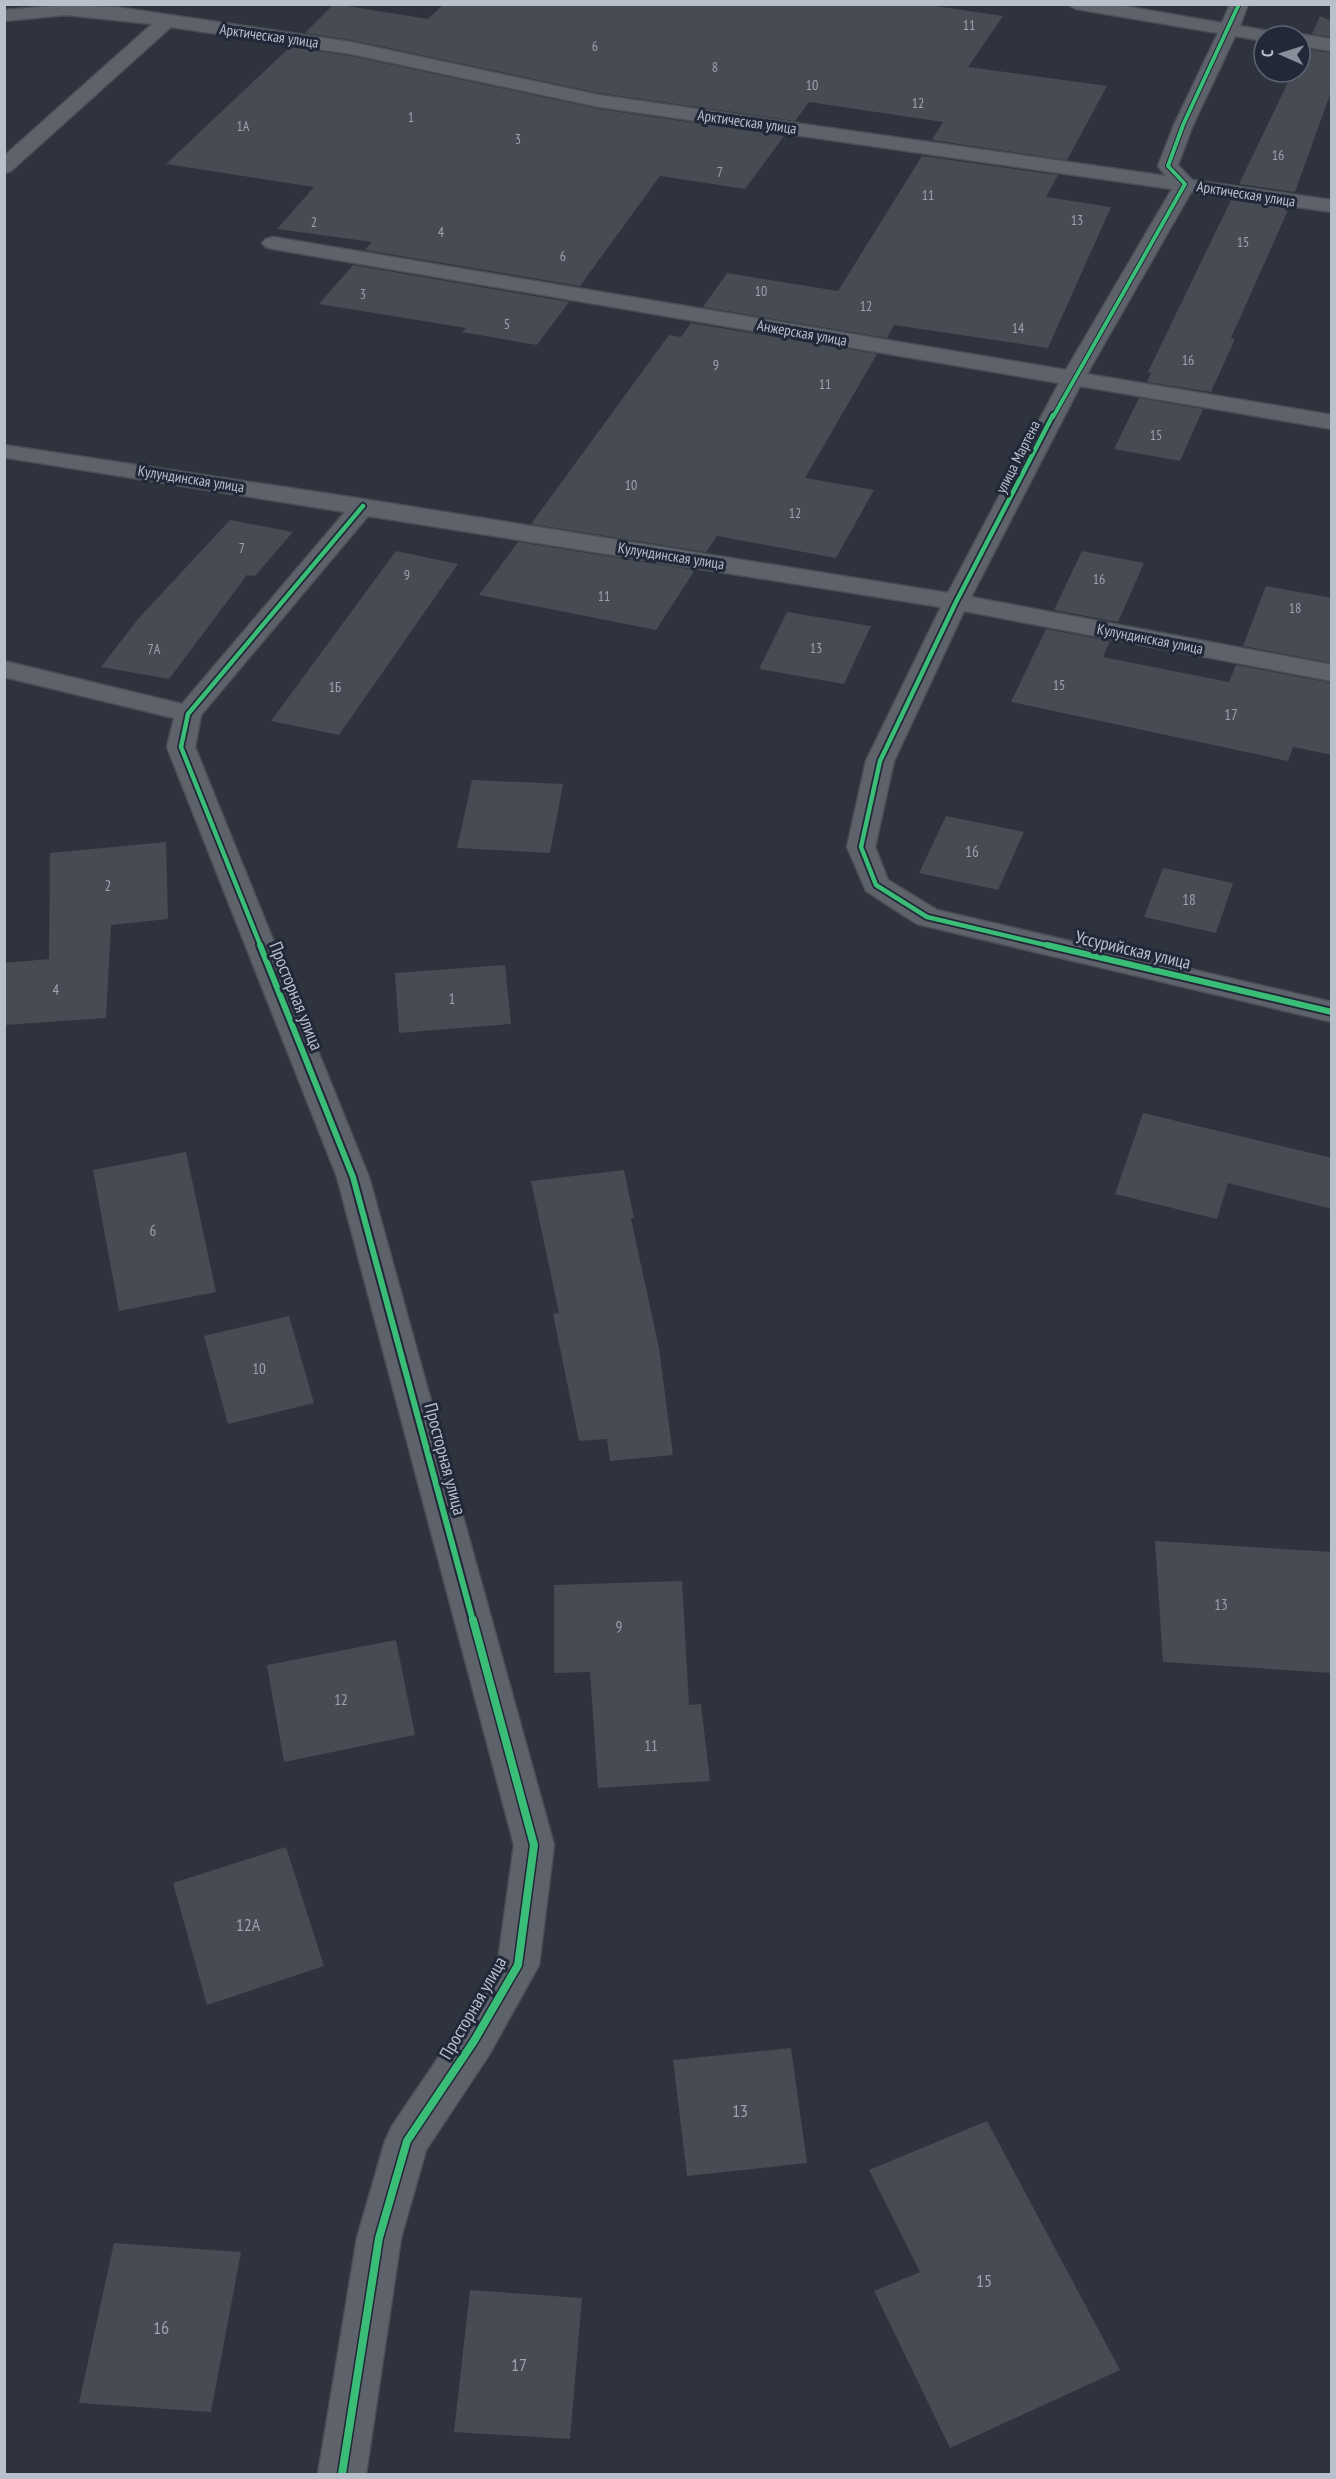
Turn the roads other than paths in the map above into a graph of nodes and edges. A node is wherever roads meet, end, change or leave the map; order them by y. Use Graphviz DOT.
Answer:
graph roads {
  1 [pos="1076,4"];
  2 [pos="1239,4"];
  3 [pos="4,16"];
  4 [pos="166,21"];
  5 [pos="1230,31"];
  6 [pos="1252,34"];
  7 [pos="1312,42"];
  8 [pos="1332,45"];
  9 [pos="4,167"];
  10 [pos="1185,184"];
  11 [pos="1332,206"];
  12 [pos="273,243"];
  13 [pos="1072,380"];
  14 [pos="1332,422"];
  15 [pos="8,451"];
  16 [pos="363,506"];
  17 [pos="956,602"];
  18 [pos="4,669"];
  19 [pos="1332,673"];
  20 [pos="188,714"];
  21 [pos="927,917"];
  22 [pos="1332,1011"];
  23 [pos="342,2475"];
  1 -- 5 [label="street"];
  2 -- 5 [label="street"];
  3 -- 4 [label="street, Арктическая улица"];
  4 -- 9 [label="street"];
  4 -- 10 [label="street, Арктическая улица"];
  5 -- 6 [label="street"];
  5 -- 10 [label="street"];
  7 -- 8 [label="street"];
  10 -- 11 [label="street, Арктическая улица"];
  10 -- 13 [label="street, улица Мартена"];
  12 -- 13 [label="street, Анжерская улица"];
  13 -- 14 [label="street, Анжерская улица"];
  13 -- 17 [label="street, улица Мартена"];
  15 -- 16 [label="street, Кулундинская улица"];
  16 -- 17 [label="street, Кулундинская улица"];
  16 -- 20 [label="street, Просторная улица"];
  17 -- 19 [label="street, Кулундинская улица"];
  17 -- 21 [label="street, улица Мартена"];
  18 -- 20 [label="street"];
  20 -- 23 [label="street, Просторная улица"];
  21 -- 22 [label="street, Уссурийская улица"];
}
